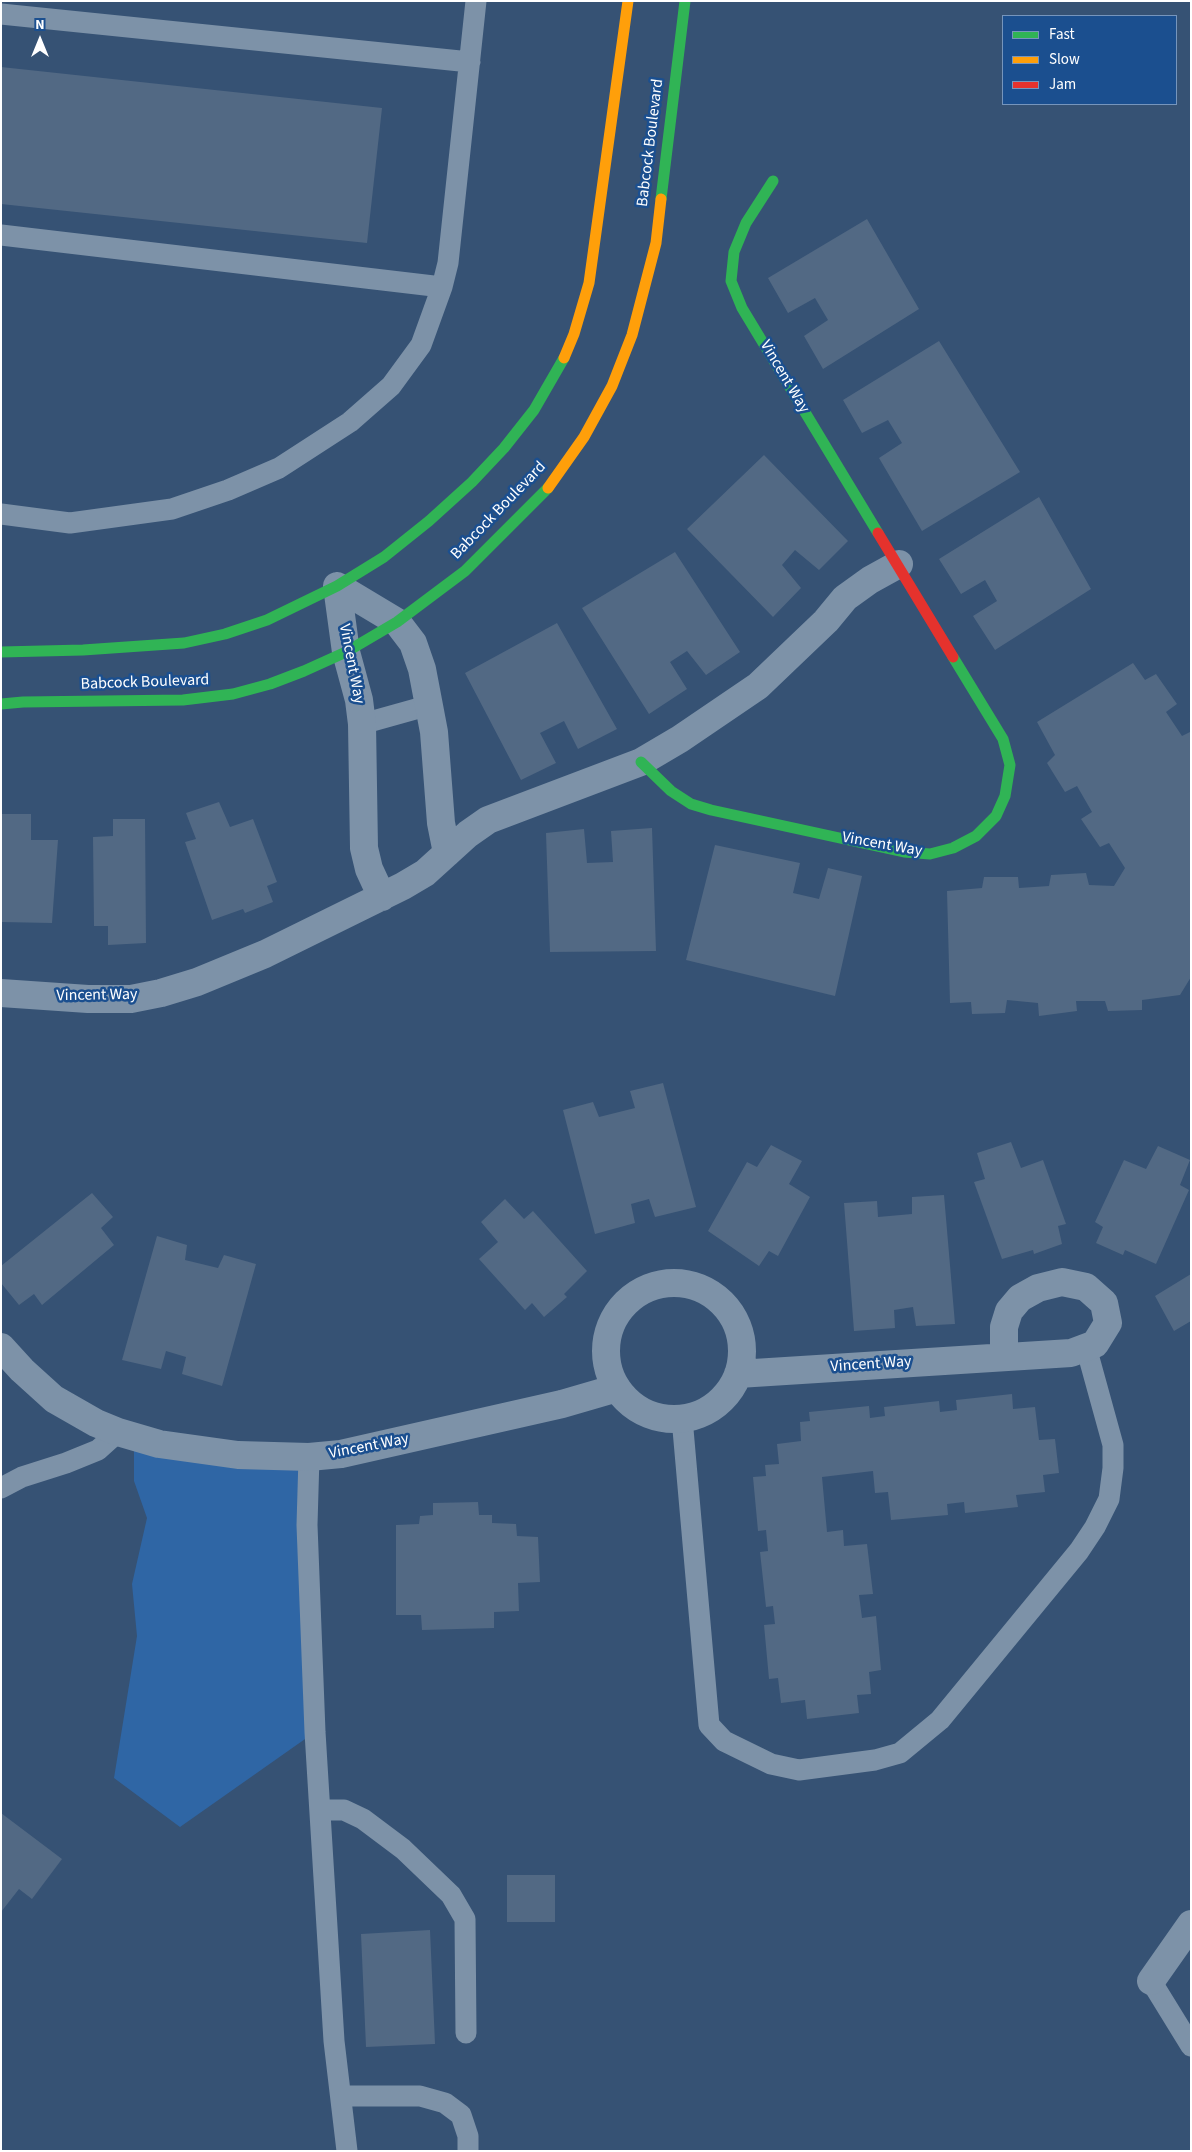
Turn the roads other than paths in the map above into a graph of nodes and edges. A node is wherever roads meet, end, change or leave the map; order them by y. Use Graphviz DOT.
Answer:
graph roads {
  1 [pos="476,1"];
  2 [pos="628,1"];
  3 [pos="685,1"];
  4 [pos="73,11"];
  5 [pos="1,14"];
  6 [pos="470,62"];
  7 [pos="773,182"];
  8 [pos="1,235"];
  9 [pos="442,287"];
  10 [pos="1,514"];
  11 [pos="898,564"];
  12 [pos="337,586"];
  13 [pos="397,622"];
  14 [pos="1,652"];
  15 [pos="346,652"];
  16 [pos="1,704"];
  17 [pos="430,705"];
  18 [pos="362,724"];
  19 [pos="641,762"];
  20 [pos="447,852"];
  21 [pos="382,897"];
  22 [pos="1,993"];
  23 [pos="1,1347"];
  24 [pos="1086,1347"];
  25 [pos="1004,1357"];
  26 [pos="738,1374"];
  27 [pos="617,1388"];
  28 [pos="682,1418"];
  29 [pos="118,1432"];
  30 [pos="309,1457"];
  31 [pos="1,1488"];
  32 [pos="320,1810"];
  33 [pos="1191,1924"];
  34 [pos="1151,1981"];
  35 [pos="466,2033"];
  36 [pos="1191,2046"];
  37 [pos="342,2096"];
  38 [pos="346,2151"];
  39 [pos="468,2151"];
  1 -- 6 [label="lane"];
  2 -- 12 [label="street"];
  3 -- 13 [label="street, Babcock Boulevard"];
  4 -- 5 [label="lane"];
  4 -- 6 [label="lane"];
  6 -- 9 [label="lane"];
  7 -- 11 [label="street, Vincent Way"];
  8 -- 9 [label="lane"];
  9 -- 10 [label="lane"];
  11 -- 19 [label="street, Vincent Way"];
  11 -- 19 [label="street, Vincent Way"];
  12 -- 13 [label="street, Vincent Way"];
  12 -- 14 [label="street"];
  12 -- 15 [label="street, Vincent Way"];
  13 -- 15 [label="street, Babcock Boulevard"];
  13 -- 17 [label="street, Vincent Way"];
  15 -- 16 [label="street, Babcock Boulevard"];
  15 -- 18 [label="street, Vincent Way"];
  17 -- 18 [label="lane"];
  17 -- 20 [label="street, Vincent Way"];
  18 -- 21 [label="street, Vincent Way"];
  19 -- 20 [label="street, Vincent Way"];
  20 -- 21 [label="street, Vincent Way"];
  21 -- 22 [label="street, Vincent Way"];
  23 -- 29 [label="street, Vincent Way"];
  24 -- 25 [label="street, Vincent Way"];
  24 -- 25 [label="street, Vincent Way"];
  24 -- 28 [label="lane"];
  25 -- 26 [label="street, Vincent Way"];
  26 -- 27 [label="street"];
  26 -- 28 [label="street"];
  27 -- 28 [label="street"];
  27 -- 30 [label="street, Vincent Way"];
  29 -- 30 [label="street, Vincent Way"];
  29 -- 31 [label="lane"];
  30 -- 32 [label="lane"];
  32 -- 35 [label="lane"];
  32 -- 37 [label="lane"];
  33 -- 34 [label="street"];
  34 -- 36 [label="lane"];
  37 -- 38 [label="lane"];
  37 -- 39 [label="lane"];
}
